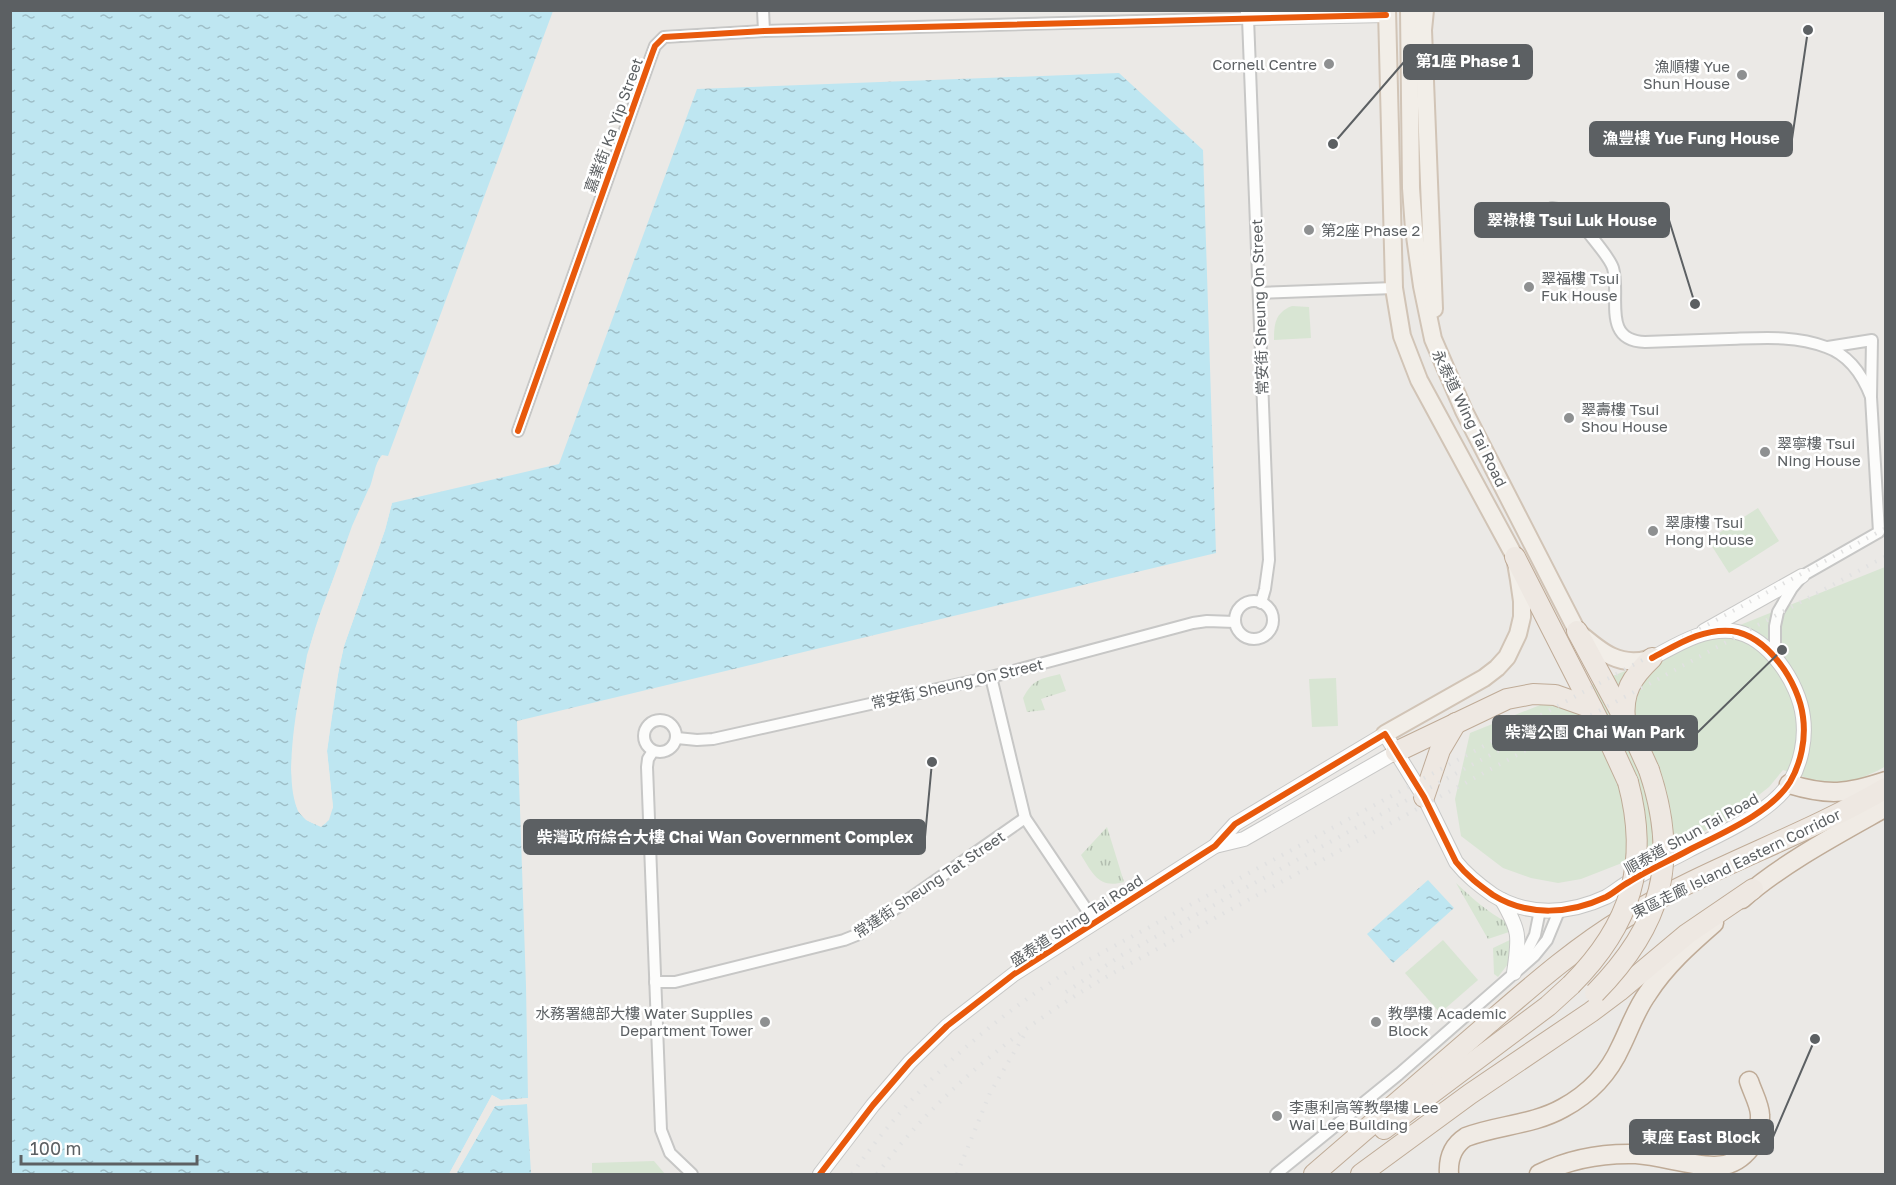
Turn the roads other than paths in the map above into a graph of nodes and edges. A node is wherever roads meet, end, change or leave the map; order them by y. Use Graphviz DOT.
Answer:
graph roads {
  1 [pos="763,10"];
  2 [pos="1408,10"];
  3 [pos="1425,10"];
  4 [pos="1386,13"];
  5 [pos="1248,14"];
  6 [pos="764,31"];
  7 [pos="1552,208"];
  8 [pos="1394,288"];
  9 [pos="1259,293"];
  10 [pos="1433,339"];
  11 [pos="1857,342"];
  12 [pos="1827,347"];
  13 [pos="1849,362"];
  14 [pos="1871,397"];
  15 [pos="518,430"];
  16 [pos="1515,556"];
  17 [pos="1802,576"];
  18 [pos="1261,603"];
  19 [pos="1236,622"];
  20 [pos="1578,631"];
  21 [pos="1700,633"];
  22 [pos="1652,658"];
  23 [pos="1779,662"];
  24 [pos="991,677"];
  25 [pos="1592,708"];
  26 [pos="1625,720"];
  27 [pos="1456,723"];
  28 [pos="1385,734"];
  29 [pos="677,738"];
  30 [pos="653,751"];
  31 [pos="1396,752"];
  32 [pos="1886,781"];
  33 [pos="1789,784"];
  34 [pos="1886,788"];
  35 [pos="1424,797"];
  36 [pos="1886,807"];
  37 [pos="1026,818"];
  38 [pos="1215,846"];
  39 [pos="1753,889"];
  40 [pos="1502,900"];
  41 [pos="1540,910"];
  42 [pos="1559,911"];
  43 [pos="1095,922"];
  44 [pos="1514,973"];
  45 [pos="655,982"];
  46 [pos="1749,1081"];
  47 [pos="1470,1094"];
  48 [pos="692,1174"];
  49 [pos="820,1174"];
  50 [pos="1276,1174"];
  51 [pos="1314,1174"];
  52 [pos="1321,1174"];
  53 [pos="1361,1174"];
  54 [pos="1449,1174"];
  55 [pos="1539,1174"];
  1 -- 6 [label="street"];
  2 -- 10 [label="main road, 永泰道 Wing Tai Road"];
  3 -- 10 [label="main road"];
  4 -- 5 [label="street, 嘉業街 Ka Yip Street"];
  4 -- 8 [label="main road, 永泰道 Wing Tai Road"];
  5 -- 6 [label="street, 嘉業街 Ka Yip Street"];
  5 -- 9 [label="street, 常安街 Sheung On Street"];
  6 -- 15 [label="street, 嘉業街 Ka Yip Street"];
  7 -- 12 [label="street"];
  8 -- 9 [label="street"];
  8 -- 16 [label="main road, 永泰道 Wing Tai Road"];
  9 -- 18 [label="street, 常安街 Sheung On Street"];
  10 -- 20 [label="main road, 永泰道 Wing Tai Road"];
  11 -- 12 [label="street"];
  11 -- 13 [label="street"];
  11 -- 14 [label="street"];
  12 -- 13 [label="street"];
  13 -- 14 [label="street"];
  14 -- 17 [label="street"];
  16 -- 25 [label="highway"];
  16 -- 28 [label="main road, 永泰道 Wing Tai Road"];
  17 -- 21 [label="street"];
  17 -- 23 [label="street"];
  18 -- 19 [label="street"];
  18 -- 19 [label="street"];
  19 -- 24 [label="street, 常安街 Sheung On Street"];
  20 -- 22 [label="main road"];
  20 -- 26 [label="highway"];
  21 -- 22 [label="street"];
  21 -- 23 [label="street, 順泰道 Shun Tai Road"];
  22 -- 26 [label="highway"];
  23 -- 33 [label="street, 順泰道 Shun Tai Road"];
  24 -- 29 [label="street, 常安街 Sheung On Street"];
  24 -- 37 [label="street"];
  25 -- 27 [label="highway"];
  25 -- 52 [label="highway, bridge"];
  26 -- 47 [label="highway, bridge"];
  27 -- 31 [label="highway"];
  27 -- 35 [label="highway"];
  28 -- 31 [label="street, 順泰道 Shun Tai Road"];
  28 -- 38 [label="street, 盛泰道 Shing Tai Road"];
  29 -- 30 [label="street"];
  29 -- 30 [label="street"];
  30 -- 45 [label="street"];
  31 -- 35 [label="street, 順泰道 Shun Tai Road"];
  31 -- 38 [label="street, 盛泰道 Shing Tai Road"];
  32 -- 33 [label="highway"];
  33 -- 42 [label="street, 順泰道 Shun Tai Road"];
  34 -- 51 [label="highway, 東區走廊 Island Eastern Corridor"];
  35 -- 40 [label="street, 順泰道 Shun Tai Road"];
  36 -- 39 [label="highway, 東區走廊 Island Eastern Corridor"];
  37 -- 43 [label="street"];
  37 -- 45 [label="street, 常達街 Sheung Tat Street"];
  38 -- 43 [label="street, 盛泰道 Shing Tai Road"];
  39 -- 47 [label="highway, 東區走廊 Island Eastern Corridor"];
  39 -- 54 [label="highway"];
  40 -- 41 [label="street, 順泰道 Shun Tai Road"];
  40 -- 44 [label="street"];
  41 -- 42 [label="street, 順泰道 Shun Tai Road"];
  41 -- 44 [label="street"];
  42 -- 44 [label="street"];
  43 -- 49 [label="street, 盛泰道 Shing Tai Road"];
  44 -- 50 [label="street"];
  45 -- 48 [label="street"];
  46 -- 55 [label="highway"];
  47 -- 53 [label="highway, 東區走廊 Island Eastern Corridor"];
}
